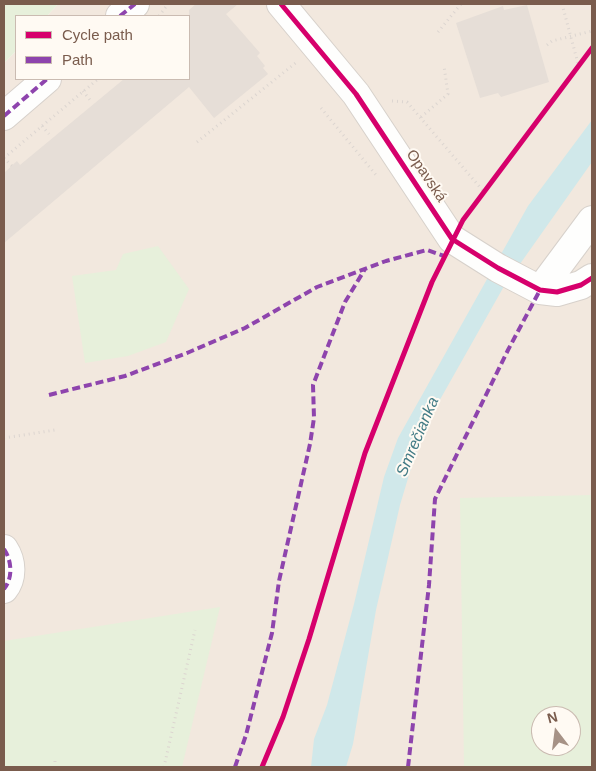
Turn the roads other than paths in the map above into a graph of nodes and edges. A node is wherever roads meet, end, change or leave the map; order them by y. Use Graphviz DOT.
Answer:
graph roads {
  1 [pos="135,4"];
  2 [pos="281,4"];
  3 [pos="121,15"];
  4 [pos="46,80"];
  5 [pos="4,116"];
  6 [pos="592,220"];
  7 [pos="592,278"];
  8 [pos="540,290"];
  9 [pos="4,549"];
  10 [pos="4,589"];
  1 -- 3 [label="street"];
  2 -- 8 [label="street, Opavská"];
  4 -- 5 [label="street"];
  6 -- 8 [label="street"];
  7 -- 8 [label="street, Opavská"];
  9 -- 10 [label="street"];
}
